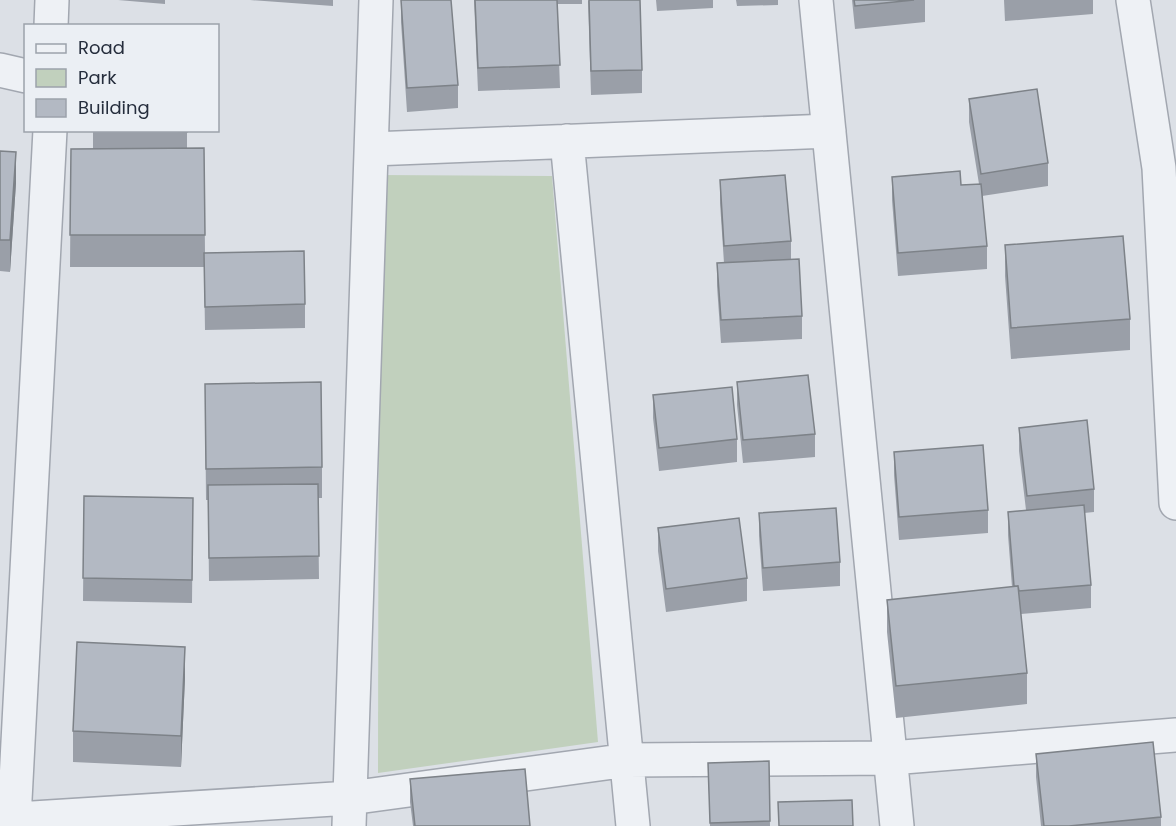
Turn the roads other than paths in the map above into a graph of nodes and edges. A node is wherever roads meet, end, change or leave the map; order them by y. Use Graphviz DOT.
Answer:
graph roads {
  1 [pos="52,0"];
  2 [pos="376,0"];
  3 [pos="816,0"];
  4 [pos="1134,0"];
  5 [pos="51,24"];
  6 [pos="0,70"];
  7 [pos="24,76"];
  8 [pos="829,131"];
  9 [pos="50,132"];
  10 [pos="567,141"];
  11 [pos="372,149"];
  12 [pos="1176,503"];
  13 [pos="1176,735"];
  14 [pos="891,758"];
  15 [pos="628,760"];
  16 [pos="350,812"];
  17 [pos="7,819"];
  18 [pos="633,826"];
  19 [pos="897,826"];
  1 -- 5 [label="street"];
  2 -- 11 [label="street"];
  3 -- 8 [label="street"];
  4 -- 12 [label="street"];
  6 -- 7 [label="street"];
  8 -- 10 [label="street"];
  8 -- 14 [label="street"];
  9 -- 17 [label="street"];
  10 -- 11 [label="street"];
  10 -- 15 [label="street"];
  11 -- 16 [label="street"];
  13 -- 14 [label="street"];
  14 -- 15 [label="street"];
  14 -- 19 [label="street"];
  15 -- 16 [label="street"];
  15 -- 18 [label="street"];
  16 -- 17 [label="street"];
}
